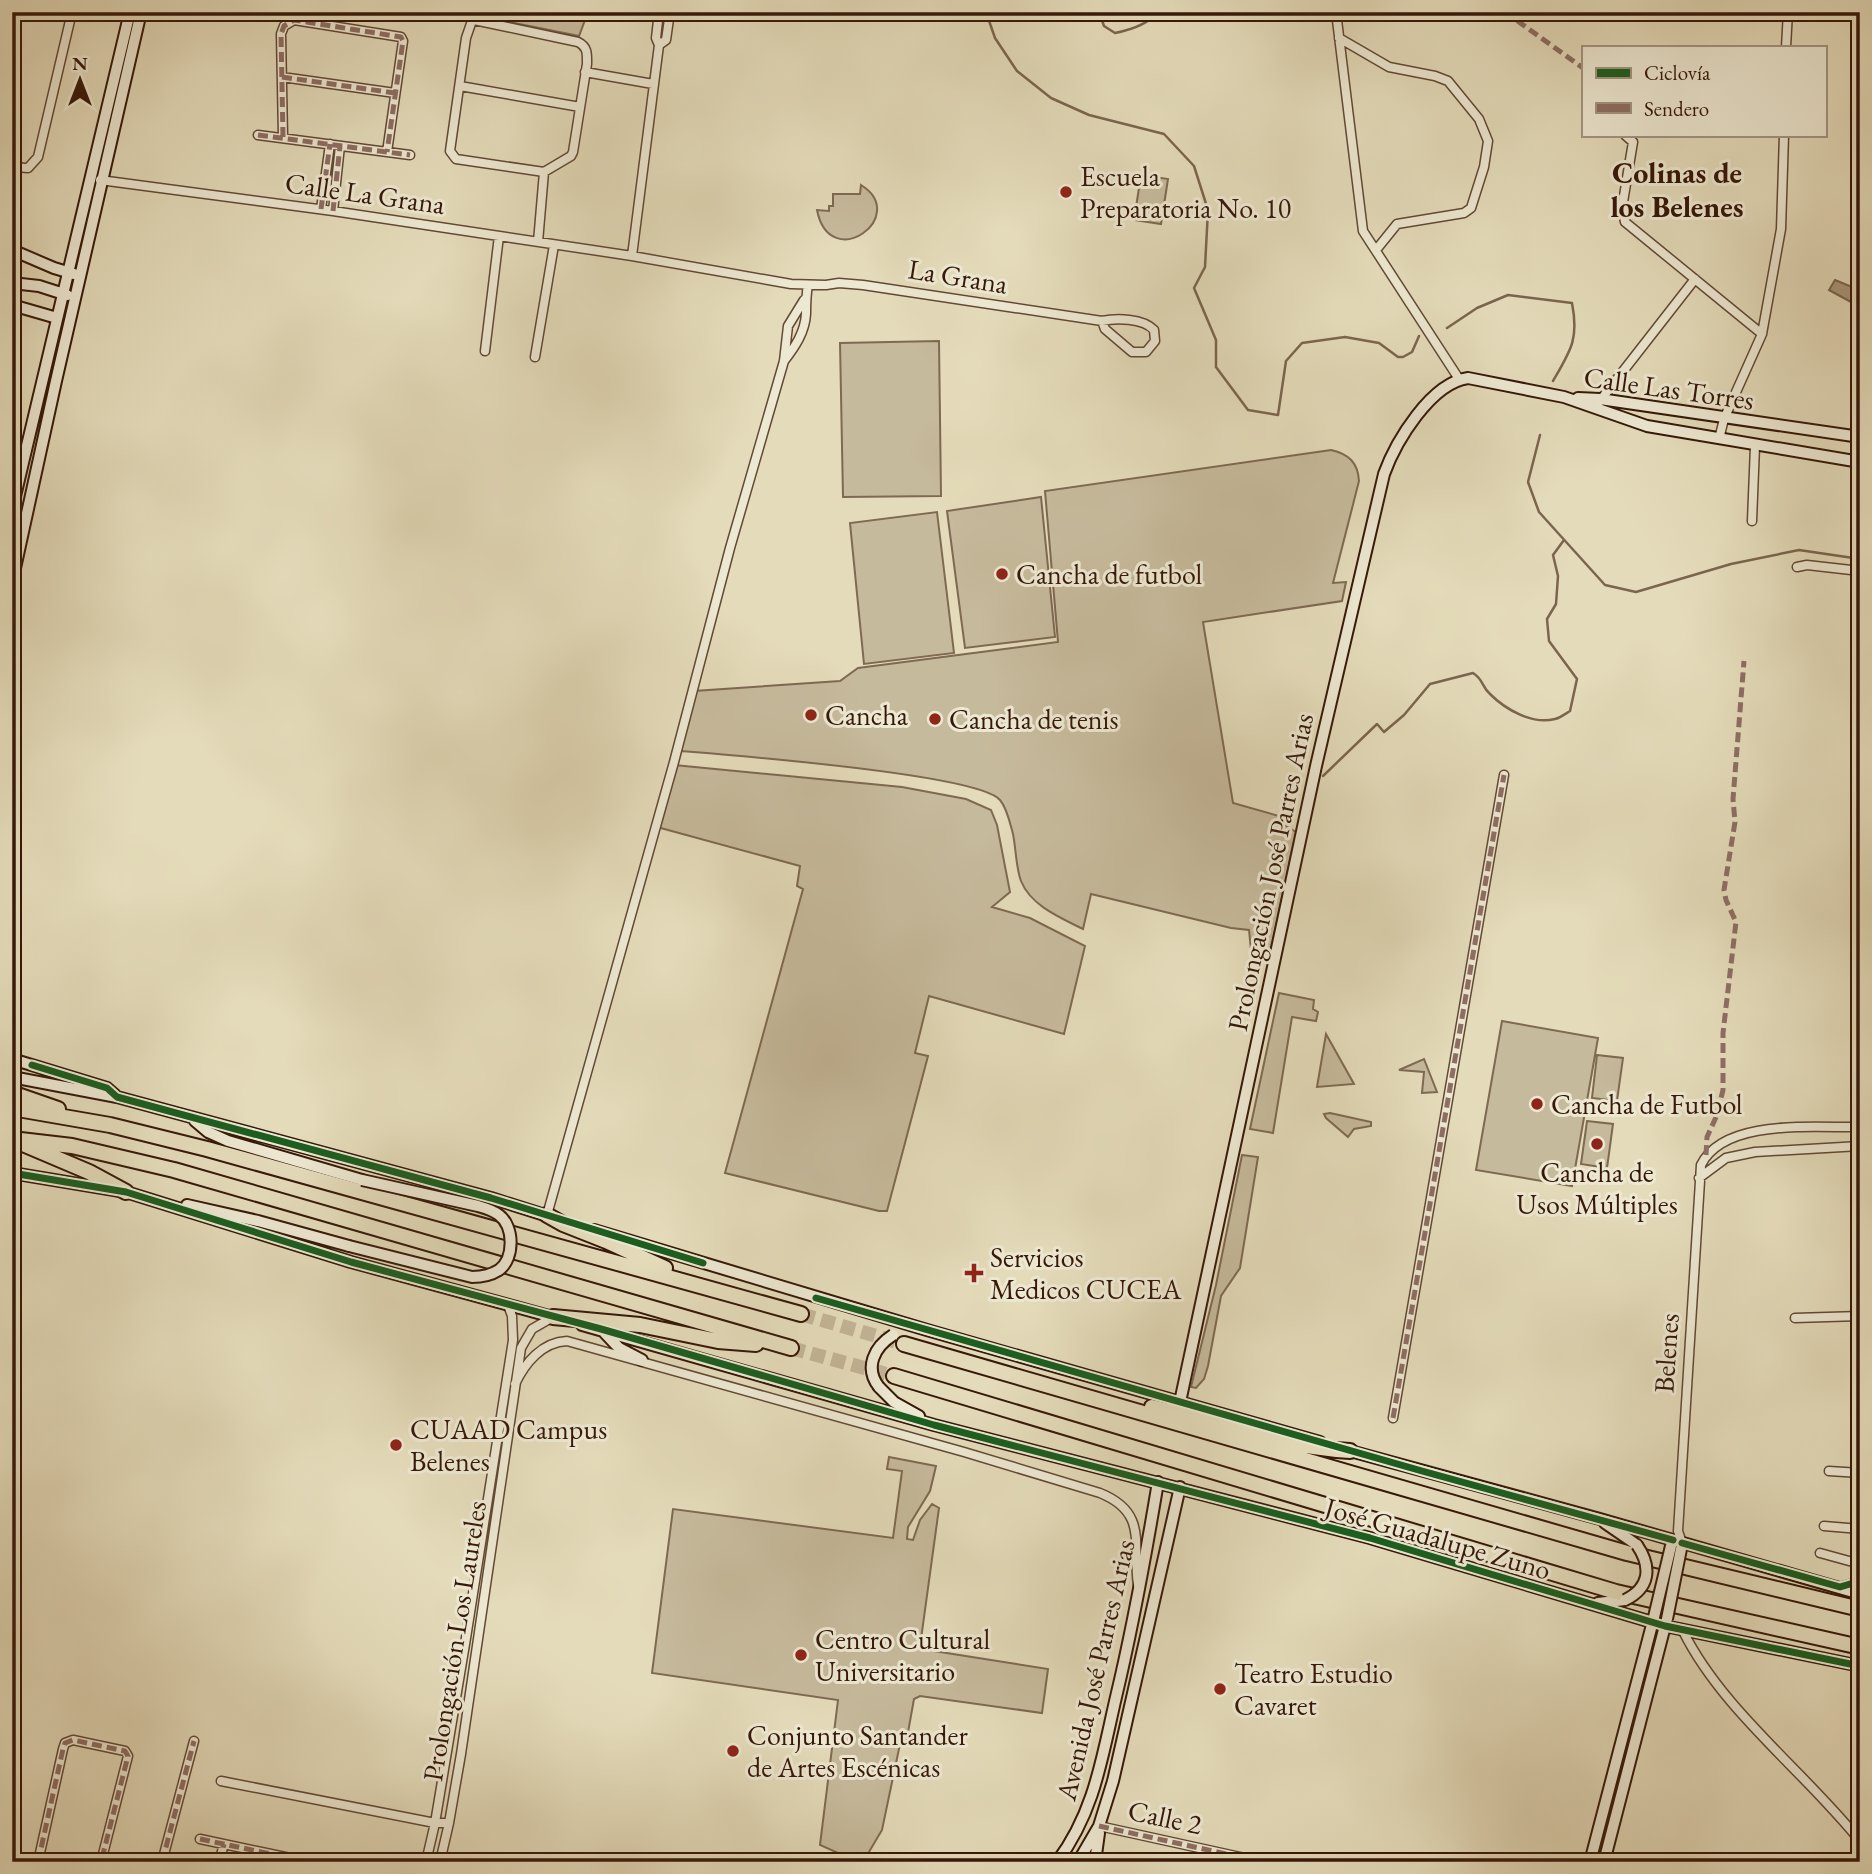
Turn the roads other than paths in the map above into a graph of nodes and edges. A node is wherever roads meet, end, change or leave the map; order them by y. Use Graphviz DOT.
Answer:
graph roads {
  1 [pos="72,12"];
  2 [pos="130,12"];
  3 [pos="141,12"];
  4 [pos="659,12"];
  5 [pos="670,12"];
  6 [pos="1336,12"];
  7 [pos="1787,12"];
  8 [pos="1829,12"];
  9 [pos="474,16"];
  10 [pos="1860,16"];
  11 [pos="1339,38"];
  12 [pos="659,45"];
  13 [pos="1786,46"];
  14 [pos="585,72"];
  15 [pos="282,77"];
  16 [pos="653,84"];
  17 [pos="460,86"];
  18 [pos="395,93"];
  19 [pos="580,107"];
  20 [pos="258,135"];
  21 [pos="1626,136"];
  22 [pos="1784,136"];
  23 [pos="283,137"];
  24 [pos="330,144"];
  25 [pos="340,146"];
  26 [pos="387,152"];
  27 [pos="410,155"];
  28 [pos="12,157"];
  29 [pos="544,172"];
  30 [pos="90,178"];
  31 [pos="102,180"];
  32 [pos="321,209"];
  33 [pos="333,211"];
  34 [pos="499,236"];
  35 [pos="538,242"];
  36 [pos="554,244"];
  37 [pos="12,250"];
  38 [pos="1376,250"];
  39 [pos="632,256"];
  40 [pos="67,272"];
  41 [pos="80,276"];
  42 [pos="1695,279"];
  43 [pos="12,283"];
  44 [pos="808,285"];
  45 [pos="63,293"];
  46 [pos="75,298"];
  47 [pos="804,300"];
  48 [pos="12,304"];
  49 [pos="57,318"];
  50 [pos="1102,321"];
  51 [pos="1762,334"];
  52 [pos="485,351"];
  53 [pos="535,357"];
  54 [pos="784,361"];
  55 [pos="1459,379"];
  56 [pos="1599,403"];
  57 [pos="1724,419"];
  58 [pos="1860,437"];
  59 [pos="1719,439"];
  60 [pos="1755,446"];
  61 [pos="1860,463"];
  62 [pos="12,509"];
  63 [pos="1752,521"];
  64 [pos="1797,567"];
  65 [pos="1860,571"];
  66 [pos="12,582"];
  67 [pos="1504,775"];
  68 [pos="12,1059"];
  69 [pos="12,1077"];
  70 [pos="12,1093"];
  71 [pos="117,1097"];
  72 [pos="12,1108"];
  73 [pos="190,1117"];
  74 [pos="110,1125"];
  75 [pos="1860,1127"];
  76 [pos="12,1139"];
  77 [pos="1860,1146"];
  78 [pos="12,1173"];
  79 [pos="1699,1178"];
  80 [pos="126,1192"];
  81 [pos="170,1206"];
  82 [pos="547,1215"];
  83 [pos="508,1305"];
  84 [pos="1860,1316"];
  85 [pos="553,1317"];
  86 [pos="1795,1318"];
  87 [pos="601,1329"];
  88 [pos="927,1330"];
  89 [pos="898,1339"];
  90 [pos="515,1354"];
  91 [pos="642,1360"];
  92 [pos="894,1376"];
  93 [pos="1024,1379"];
  94 [pos="515,1384"];
  95 [pos="1180,1402"];
  96 [pos="1393,1418"];
  97 [pos="934,1424"];
  98 [pos="1350,1451"];
  99 [pos="1829,1471"];
  100 [pos="1860,1473"];
  101 [pos="1158,1482"];
  102 [pos="1180,1487"];
  103 [pos="1600,1519"];
  104 [pos="1824,1526"];
  105 [pos="1860,1529"];
  106 [pos="1677,1542"];
  107 [pos="1820,1553"];
  108 [pos="1860,1564"];
  109 [pos="1853,1584"];
  110 [pos="1139,1593"];
  111 [pos="1860,1594"];
  112 [pos="1581,1602"];
  113 [pos="1860,1609"];
  114 [pos="470,1615"];
  115 [pos="481,1617"];
  116 [pos="1653,1620"];
  117 [pos="1666,1623"];
  118 [pos="1683,1631"];
  119 [pos="1860,1647"];
  120 [pos="1860,1666"];
  121 [pos="194,1741"];
  122 [pos="221,1782"];
  123 [pos="435,1823"];
  124 [pos="449,1823"];
  125 [pos="1099,1826"];
  126 [pos="200,1839"];
  127 [pos="1860,1841"];
  128 [pos="223,1844"];
  129 [pos="288,1860"];
  130 [pos="38,1862"];
  131 [pos="101,1862"];
  132 [pos="162,1862"];
  133 [pos="219,1862"];
  134 [pos="309,1862"];
  135 [pos="426,1862"];
  136 [pos="440,1862"];
  137 [pos="1057,1862"];
  138 [pos="1078,1862"];
  139 [pos="1095,1862"];
  140 [pos="1263,1862"];
  141 [pos="1590,1862"];
  142 [pos="1604,1862"];
  1 -- 28 [label="street"];
  2 -- 30 [label="main road"];
  3 -- 31 [label="main road"];
  4 -- 12 [label="street"];
  5 -- 12 [label="street"];
  6 -- 11 [label="street"];
  7 -- 13 [label="street"];
  8 -- 10 [label="street"];
  9 -- 14 [label="street"];
  9 -- 17 [label="street"];
  11 -- 38 [label="street"];
  11 -- 38 [label="street"];
  12 -- 16 [label="street"];
  14 -- 16 [label="street"];
  14 -- 19 [label="street"];
  15 -- 18 [label="street"];
  15 -- 18 [label="street"];
  15 -- 23 [label="street"];
  16 -- 39 [label="street"];
  17 -- 19 [label="street"];
  17 -- 29 [label="street"];
  18 -- 26 [label="street"];
  19 -- 29 [label="street"];
  20 -- 23 [label="street"];
  21 -- 42 [label="street"];
  22 -- 51 [label="street"];
  23 -- 24 [label="street"];
  24 -- 25 [label="street"];
  24 -- 32 [label="street"];
  25 -- 26 [label="street"];
  25 -- 33 [label="street"];
  26 -- 27 [label="street"];
  29 -- 35 [label="street"];
  30 -- 31 [label="street, Calle La Grana"];
  30 -- 40 [label="main road"];
  31 -- 32 [label="street, Calle La Grana"];
  31 -- 41 [label="main road"];
  32 -- 33 [label="street, Calle La Grana"];
  33 -- 34 [label="street, Calle La Grana"];
  34 -- 35 [label="street, Calle La Grana"];
  34 -- 52 [label="street"];
  35 -- 36 [label="street, Calle La Grana"];
  36 -- 39 [label="street, Calle La Grana"];
  36 -- 53 [label="street"];
  37 -- 40 [label="main road"];
  38 -- 55 [label="street"];
  39 -- 44 [label="street, La Grana"];
  40 -- 41 [label="main road"];
  40 -- 45 [label="main road"];
  41 -- 46 [label="main road"];
  42 -- 51 [label="street"];
  42 -- 56 [label="street"];
  43 -- 45 [label="main road"];
  44 -- 47 [label="street"];
  44 -- 50 [label="street, La Grana"];
  45 -- 46 [label="main road"];
  45 -- 49 [label="main road"];
  46 -- 66 [label="main road"];
  47 -- 54 [label="street"];
  47 -- 54 [label="street"];
  48 -- 49 [label="main road"];
  49 -- 62 [label="main road"];
  50 -- 50 [label="street, La Grana"];
  51 -- 57 [label="street"];
  54 -- 82 [label="street"];
  55 -- 56 [label="main road, Calle Las Torres"];
  55 -- 95 [label="main road, Prolongación José Parres Arias"];
  56 -- 57 [label="main road, Calle Las Torres"];
  56 -- 59 [label="main road, Calle Las Torres"];
  57 -- 58 [label="main road, Calle Las Torres"];
  57 -- 59 [label="street"];
  59 -- 60 [label="main road, Calle Las Torres"];
  60 -- 61 [label="main road, Calle Las Torres"];
  60 -- 63 [label="street"];
  64 -- 65 [label="street"];
  67 -- 96 [label="street"];
  68 -- 71 [label="main road"];
  69 -- 71 [label="main road"];
  70 -- 74 [label="highway"];
  71 -- 73 [label="main road"];
  72 -- 74 [label="highway"];
  73 -- 81 [label="main road, bridge"];
  73 -- 82 [label="main road"];
  74 -- 82 [label="highway"];
  75 -- 79 [label="street"];
  76 -- 80 [label="highway"];
  76 -- 85 [label="highway"];
  77 -- 79 [label="street"];
  78 -- 80 [label="main road"];
  79 -- 106 [label="street, Belenes"];
  80 -- 81 [label="main road"];
  81 -- 83 [label="main road"];
  82 -- 88 [label="main road"];
  83 -- 85 [label="main road"];
  83 -- 90 [label="street, Prolongación Los Laureles"];
  84 -- 86 [label="street"];
  85 -- 87 [label="main road"];
  85 -- 90 [label="street, Prolongación Los Laureles"];
  87 -- 91 [label="main road"];
  87 -- 97 [label="main road"];
  88 -- 89 [label="main road"];
  88 -- 95 [label="main road"];
  89 -- 93 [label="highway"];
  89 -- 97 [label="main road, bridge"];
  90 -- 94 [label="street, Prolongación Los Laureles"];
  90 -- 114 [label="street, Prolongación Los Laureles"];
  91 -- 94 [label="street"];
  91 -- 110 [label="street"];
  92 -- 119 [label="highway"];
  93 -- 98 [label="highway"];
  93 -- 113 [label="highway"];
  94 -- 115 [label="street, Prolongación Los Laureles"];
  95 -- 98 [label="main road"];
  97 -- 101 [label="main road, José Guadalupe Zuno"];
  98 -- 103 [label="main road"];
  99 -- 100 [label="street"];
  101 -- 102 [label="main road, José Guadalupe Zuno"];
  101 -- 110 [label="main road, Avenida José Parres Arias"];
  102 -- 112 [label="main road, José Guadalupe Zuno"];
  102 -- 125 [label="main road, Avenida José Parres Arias"];
  103 -- 106 [label="main road"];
  103 -- 112 [label="main road, bridge"];
  104 -- 105 [label="street"];
  106 -- 109 [label="main road"];
  106 -- 116 [label="main road, bridge"];
  106 -- 117 [label="main road, bridge"];
  107 -- 108 [label="street"];
  109 -- 111 [label="main road"];
  110 -- 137 [label="main road, Avenida José Parres Arias"];
  112 -- 116 [label="main road, José Guadalupe Zuno"];
  114 -- 115 [label="street"];
  114 -- 123 [label="street, Prolongación Los Laureles"];
  115 -- 124 [label="street, Prolongación Los Laureles"];
  116 -- 117 [label="main road, José Guadalupe Zuno"];
  116 -- 141 [label="main road"];
  117 -- 118 [label="main road, José Guadalupe Zuno"];
  117 -- 142 [label="main road"];
  118 -- 120 [label="main road, José Guadalupe Zuno"];
  118 -- 127 [label="street"];
  121 -- 132 [label="street"];
  122 -- 123 [label="street"];
  123 -- 124 [label="street"];
  123 -- 135 [label="street, Prolongación Los Laureles"];
  124 -- 136 [label="street, Prolongación Los Laureles"];
  125 -- 138 [label="main road, Avenida José Parres Arias"];
  125 -- 139 [label="main road"];
  125 -- 140 [label="street, Calle 2"];
  126 -- 128 [label="street"];
  128 -- 129 [label="street"];
  128 -- 133 [label="street"];
  129 -- 134 [label="street"];
  130 -- 131 [label="street"];
}
